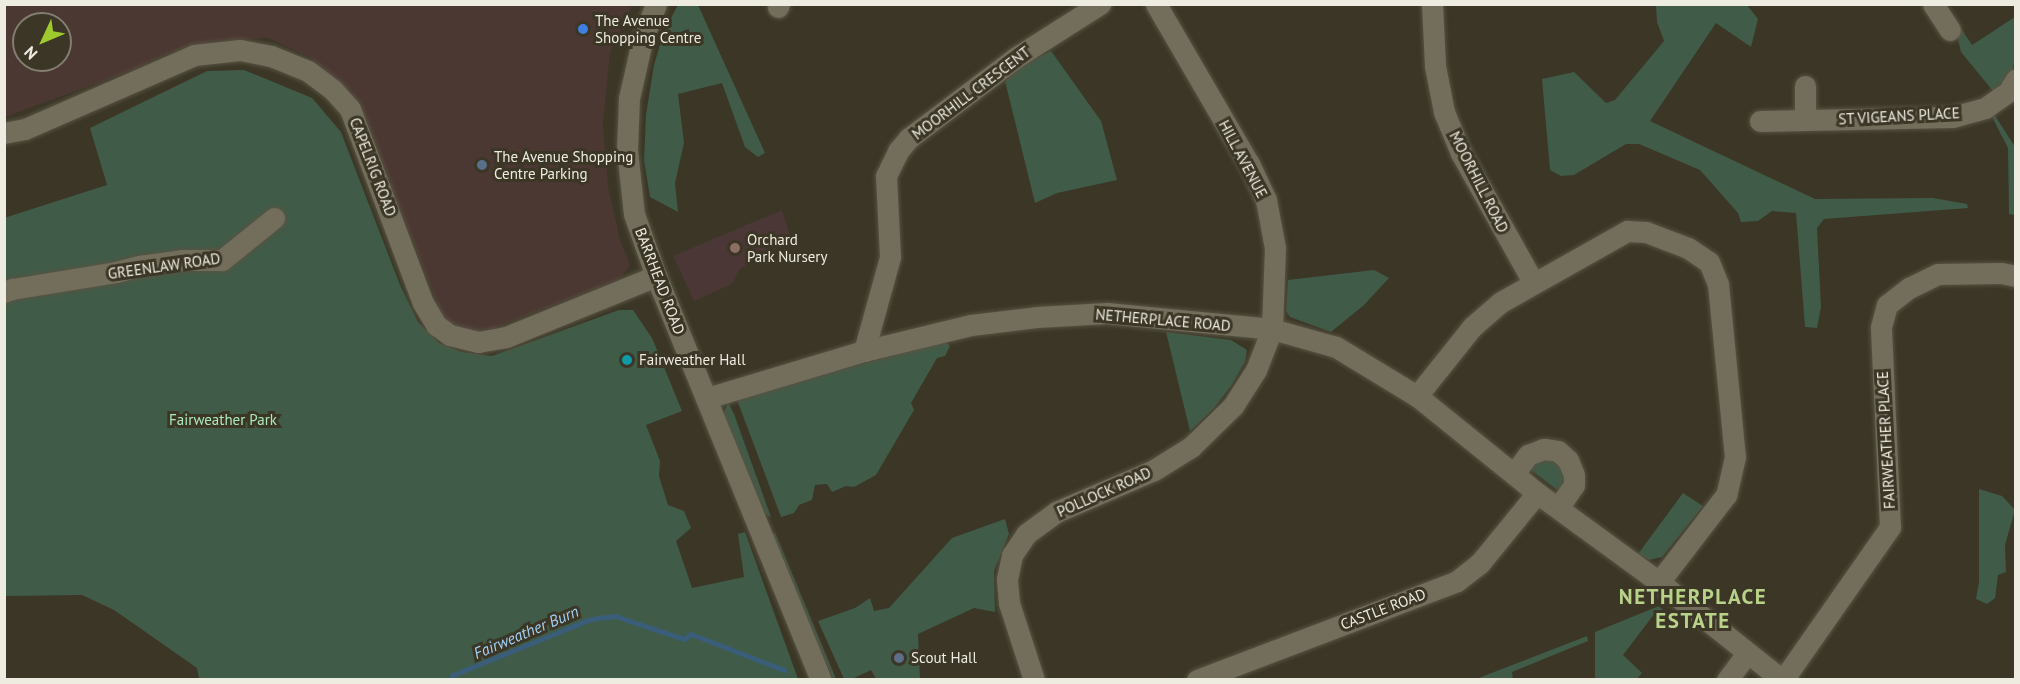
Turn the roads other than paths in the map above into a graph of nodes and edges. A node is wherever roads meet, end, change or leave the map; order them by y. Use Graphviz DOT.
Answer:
graph roads {
  1 [pos="656,4"];
  2 [pos="1100,4"];
  3 [pos="1156,4"];
  4 [pos="1432,4"];
  5 [pos="1933,4"];
  6 [pos="1950,30"];
  7 [pos="2016,79"];
  8 [pos="1805,86"];
  9 [pos="1805,120"];
  10 [pos="1760,121"];
  11 [pos="4,133"];
  12 [pos="274,218"];
  13 [pos="656,276"];
  14 [pos="2016,276"];
  15 [pos="1533,282"];
  16 [pos="4,292"];
  17 [pos="1272,329"];
  18 [pos="864,351"];
  19 [pos="1417,396"];
  20 [pos="707,398"];
  21 [pos="1514,474"];
  22 [pos="1537,493"];
  23 [pos="1558,508"];
  24 [pos="1659,582"];
  25 [pos="1747,653"];
  26 [pos="821,680"];
  27 [pos="1034,680"];
  28 [pos="1197,680"];
  29 [pos="1727,680"];
  30 [pos="1783,680"];
  1 -- 13 [label="street, BARRHEAD ROAD"];
  2 -- 18 [label="street, MOORHILL CRESCENT"];
  3 -- 17 [label="street, HILL AVENUE"];
  4 -- 15 [label="street, MOORHILL ROAD"];
  5 -- 6 [label="street"];
  7 -- 9 [label="street, ST VIGEANS PLACE"];
  8 -- 9 [label="street"];
  9 -- 10 [label="street, ST VIGEANS PLACE"];
  11 -- 13 [label="street, CAPELRIG ROAD"];
  12 -- 16 [label="street, GREENLAW ROAD"];
  13 -- 20 [label="street, BARRHEAD ROAD"];
  14 -- 30 [label="street, FAIRWEATHER PLACE"];
  15 -- 19 [label="street"];
  15 -- 24 [label="street"];
  17 -- 18 [label="street, NETHERPLACE ROAD"];
  17 -- 19 [label="street, NETHERPLACE ROAD"];
  17 -- 27 [label="street, POLLOCK ROAD"];
  18 -- 20 [label="street, NETHERPLACE ROAD"];
  19 -- 21 [label="street, NETHERPLACE ROAD"];
  20 -- 26 [label="street, BARRHEAD ROAD"];
  21 -- 22 [label="street, NETHERPLACE ROAD"];
  21 -- 23 [label="street"];
  22 -- 23 [label="street, NETHERPLACE ROAD"];
  22 -- 28 [label="street, CASTLE ROAD"];
  23 -- 24 [label="street, NETHERPLACE ROAD"];
  24 -- 25 [label="street, NETHERPLACE ROAD"];
  25 -- 29 [label="street"];
  25 -- 30 [label="street, NETHERPLACE ROAD"];
}
